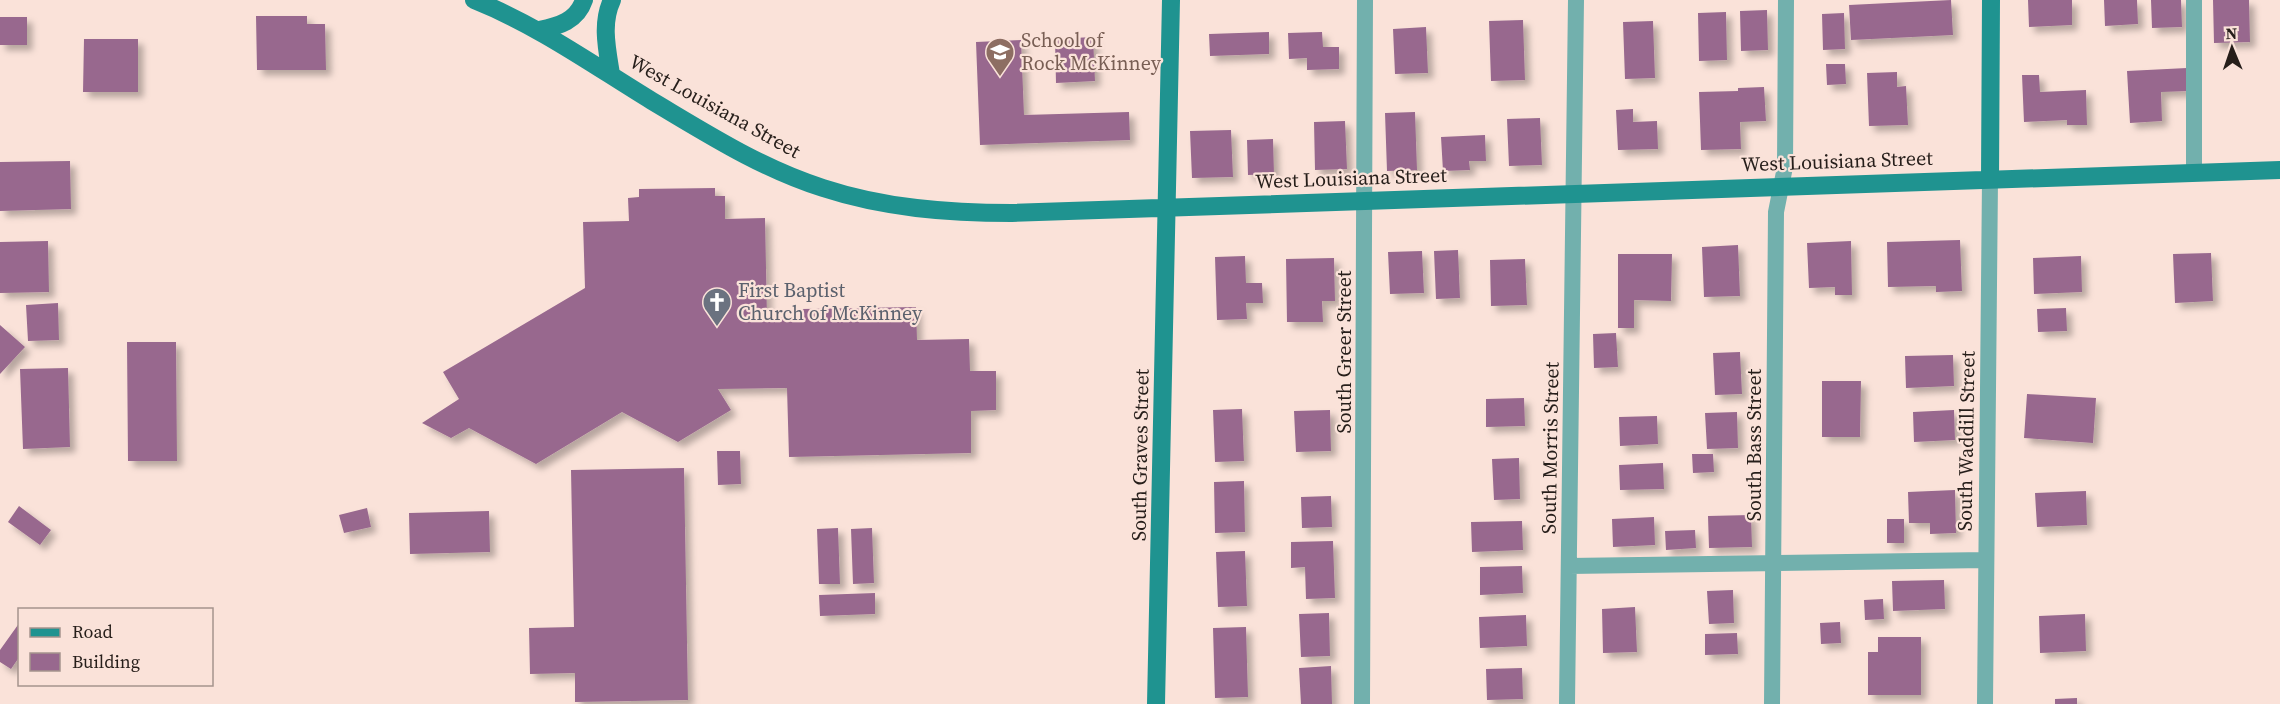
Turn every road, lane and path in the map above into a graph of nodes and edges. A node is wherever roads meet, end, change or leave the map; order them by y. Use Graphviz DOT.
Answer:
graph roads {
  1 [pos="474,0"];
  2 [pos="584,0"];
  3 [pos="612,0"];
  4 [pos="1171,0"];
  5 [pos="1365,0"];
  6 [pos="1576,0"];
  7 [pos="1786,0"];
  8 [pos="1991,0"];
  9 [pos="2194,0"];
  10 [pos="539,30"];
  11 [pos="611,74"];
  12 [pos="2280,170"];
  13 [pos="2194,173"];
  14 [pos="1990,179"];
  15 [pos="1781,186"];
  16 [pos="1574,192"];
  17 [pos="1366,201"];
  18 [pos="1167,207"];
  19 [pos="1986,560"];
  20 [pos="1774,564"];
  21 [pos="1569,566"];
  22 [pos="1156,704"];
  23 [pos="1362,704"];
  24 [pos="1567,704"];
  25 [pos="1772,704"];
  26 [pos="1985,704"];
  1 -- 10 [label="main road, West Louisiana Street"];
  2 -- 10 [label="main road"];
  3 -- 11 [label="main road"];
  4 -- 18 [label="main road, South Graves Street"];
  5 -- 17 [label="street, South Greer Street"];
  6 -- 16 [label="street, South Morris Street"];
  7 -- 15 [label="street, South Bass Street"];
  8 -- 14 [label="main road"];
  9 -- 13 [label="street"];
  10 -- 11 [label="main road, West Louisiana Street"];
  11 -- 18 [label="main road, West Louisiana Street"];
  12 -- 13 [label="main road, West Louisiana Street"];
  13 -- 14 [label="main road, West Louisiana Street"];
  14 -- 15 [label="main road, West Louisiana Street"];
  14 -- 19 [label="street, South Waddill Street"];
  15 -- 16 [label="main road, West Louisiana Street"];
  15 -- 20 [label="street, South Bass Street"];
  16 -- 17 [label="main road, West Louisiana Street"];
  16 -- 21 [label="street, South Morris Street"];
  17 -- 18 [label="main road, West Louisiana Street"];
  17 -- 23 [label="street, South Greer Street"];
  18 -- 22 [label="main road, South Graves Street"];
  19 -- 20 [label="street"];
  19 -- 26 [label="street, South Waddill Street"];
  20 -- 21 [label="street"];
  20 -- 25 [label="street, South Bass Street"];
  21 -- 24 [label="street, South Morris Street"];
}
